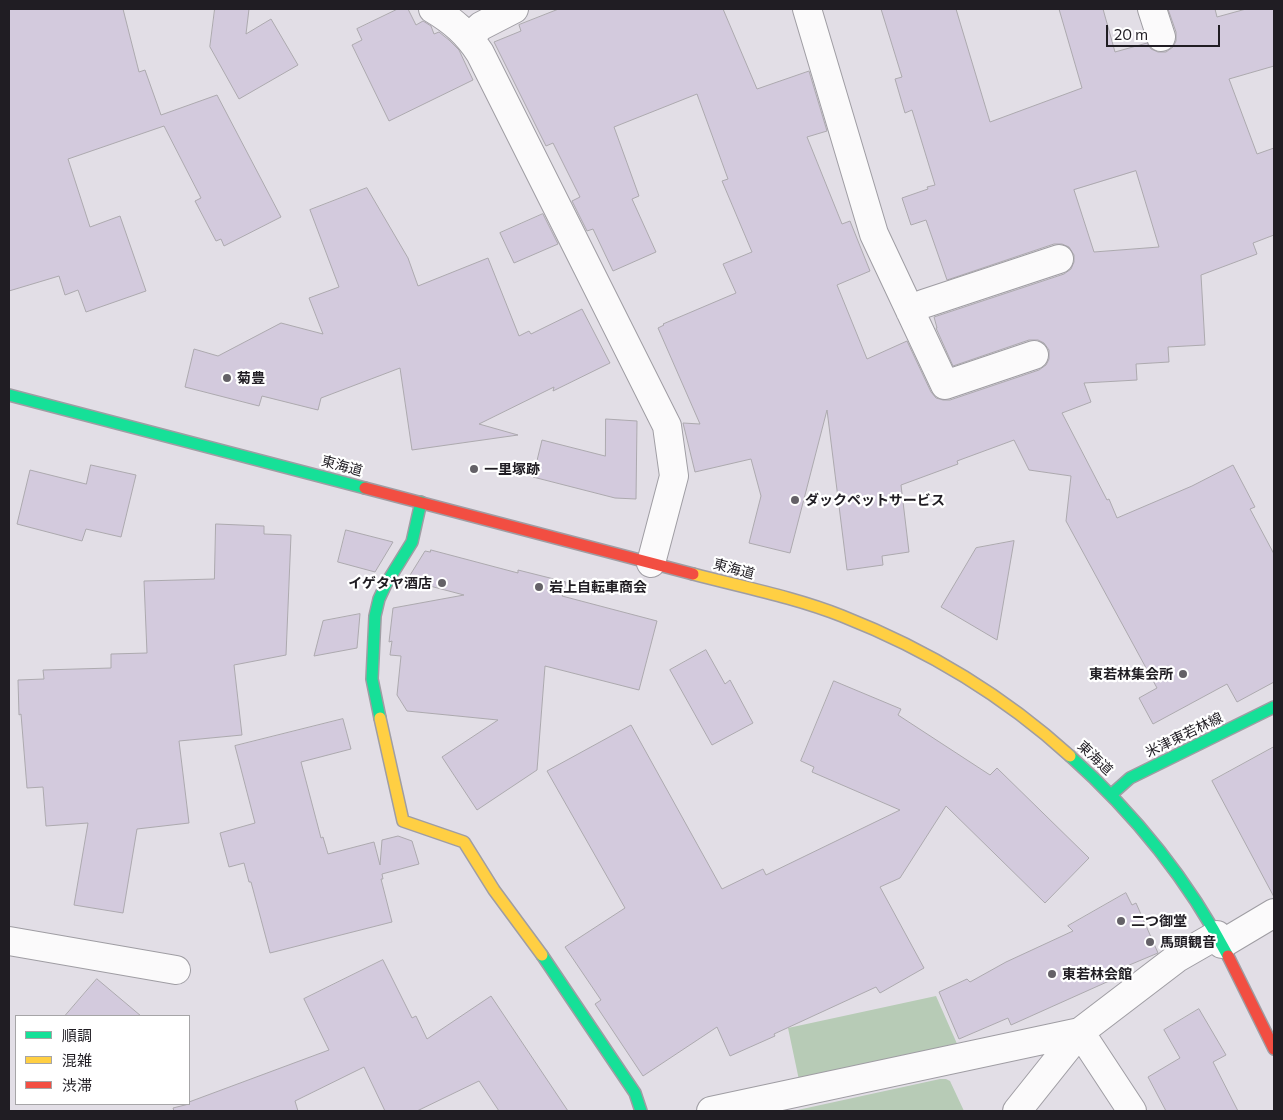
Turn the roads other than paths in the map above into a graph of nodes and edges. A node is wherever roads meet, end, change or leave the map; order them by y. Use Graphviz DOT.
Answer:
graph roads {
  1 [pos="432,9"];
  2 [pos="514,9"];
  3 [pos="806,9"];
  4 [pos="1152,9"];
  5 [pos="469,37"];
  6 [pos="1161,37"];
  7 [pos="1059,259"];
  8 [pos="910,311"];
  9 [pos="1034,355"];
  10 [pos="9,395"];
  11 [pos="421,502"];
  12 [pos="651,563"];
  13 [pos="1274,707"];
  14 [pos="1112,794"];
  15 [pos="1274,913"];
  16 [pos="1219,939"];
  17 [pos="9,941"];
  18 [pos="176,970"];
  19 [pos="1080,1032"];
  20 [pos="1274,1049"];
  21 [pos="641,1111"];
  22 [pos="711,1111"];
  23 [pos="1017,1111"];
  24 [pos="1132,1111"];
  1 -- 5 [label="street"];
  2 -- 5 [label="street"];
  3 -- 8 [label="street"];
  4 -- 6 [label="street"];
  5 -- 12 [label="street"];
  7 -- 8 [label="street"];
  8 -- 9 [label="street"];
  10 -- 11 [label="main road, 東海道"];
  11 -- 12 [label="main road, 東海道"];
  11 -- 21 [label="main road"];
  12 -- 14 [label="main road, 東海道"];
  13 -- 14 [label="main road, 米津東若林線"];
  14 -- 16 [label="main road, 東海道"];
  15 -- 16 [label="street"];
  16 -- 19 [label="street"];
  16 -- 20 [label="main road, 東海道"];
  17 -- 18 [label="street"];
  19 -- 22 [label="street"];
  19 -- 23 [label="street"];
  19 -- 24 [label="street"];
}
